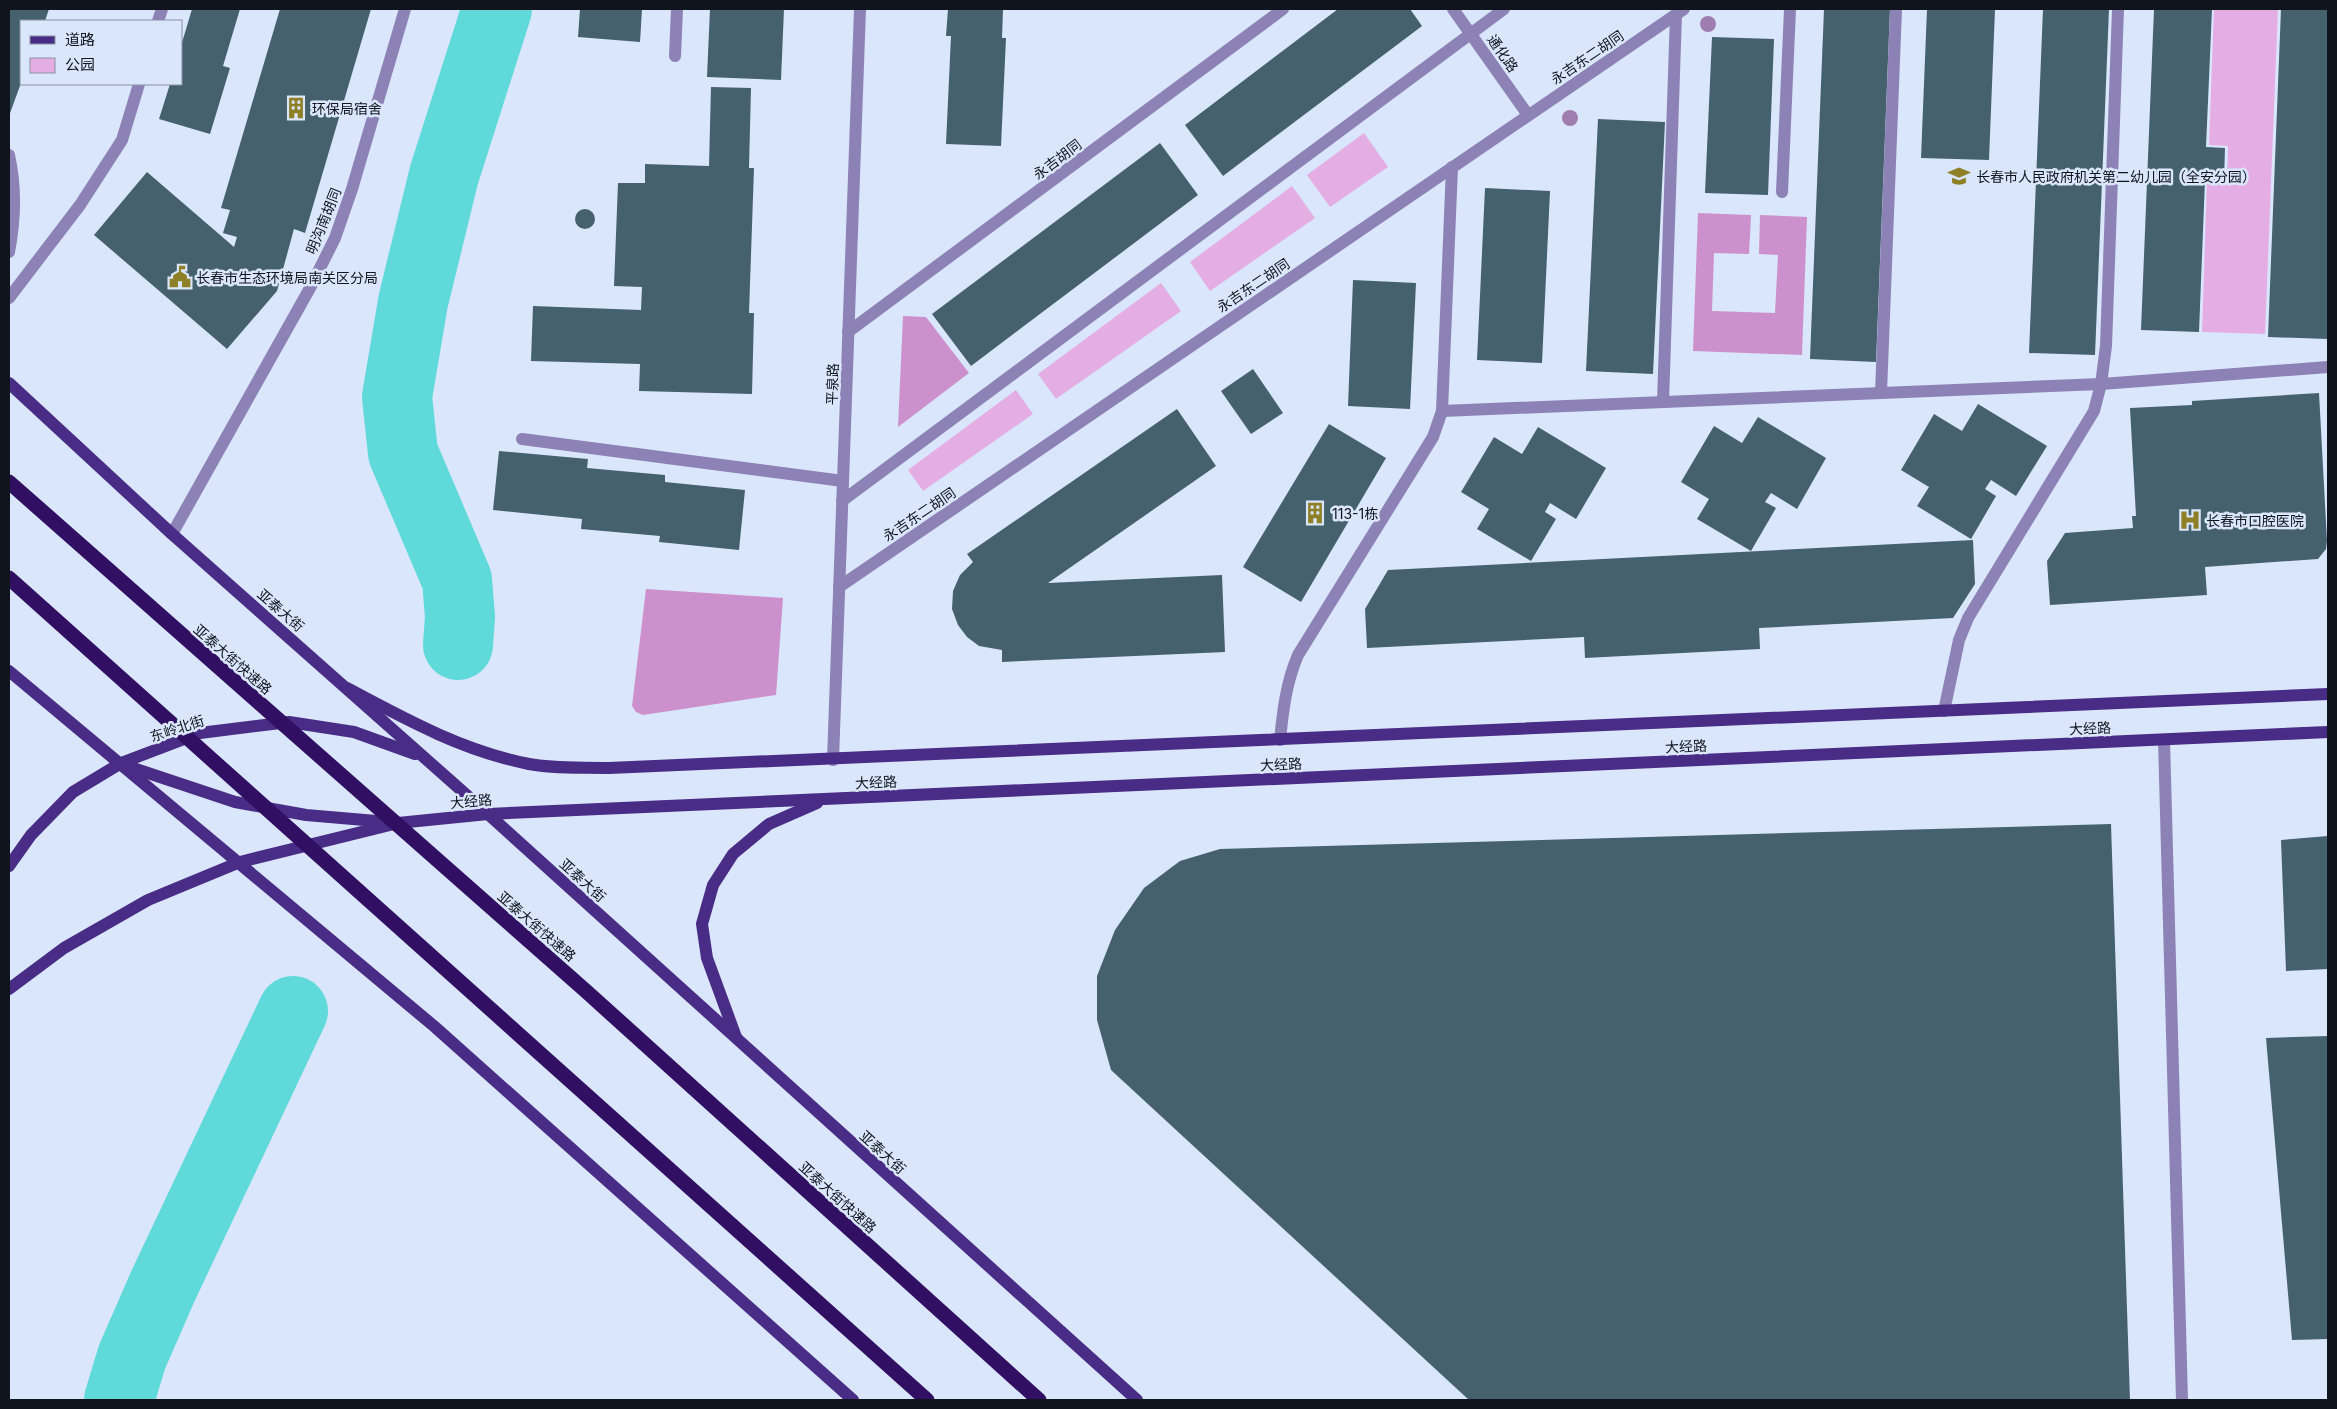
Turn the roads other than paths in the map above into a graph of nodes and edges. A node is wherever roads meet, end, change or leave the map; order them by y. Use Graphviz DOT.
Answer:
graph roads {
  1 [pos="405,9"];
  2 [pos="677,9"];
  3 [pos="860,9"];
  4 [pos="1283,9"];
  5 [pos="1453,9"];
  6 [pos="1504,9"];
  7 [pos="1790,9"];
  8 [pos="1896,9"];
  9 [pos="2118,9"];
  10 [pos="1680,11"];
  11 [pos="1471,34"];
  12 [pos="675,56"];
  13 [pos="139,85"];
  14 [pos="1528,115"];
  15 [pos="9,155"];
  16 [pos="1452,167"];
  17 [pos="1782,192"];
  18 [pos="9,252"];
  19 [pos="9,298"];
  20 [pos="848,332"];
  21 [pos="2328,367"];
  22 [pos="9,383"];
  23 [pos="2101,384"];
  24 [pos="1881,393"];
  25 [pos="1663,402"];
  26 [pos="1442,411"];
  27 [pos="522,439"];
  28 [pos="843,481"];
  29 [pos="9,482"];
  30 [pos="842,501"];
  31 [pos="172,534"];
  32 [pos="9,578"];
  33 [pos="839,587"];
  34 [pos="9,670"];
  35 [pos="347,688"];
  36 [pos="2328,694"];
  37 [pos="1944,711"];
  38 [pos="2328,732"];
  39 [pos="1280,740"];
  40 [pos="2164,740"];
  41 [pos="422,756"];
  42 [pos="833,760"];
  43 [pos="121,763"];
  44 [pos="824,800"];
  45 [pos="488,814"];
  46 [pos="398,822"];
  47 [pos="240,862"];
  48 [pos="9,866"];
  49 [pos="9,989"];
  50 [pos="737,1040"];
  51 [pos="853,1400"];
  52 [pos="927,1400"];
  53 [pos="1039,1400"];
  54 [pos="1136,1400"];
  55 [pos="2182,1400"];
  1 -- 31 [label="street, 明沟南胡同"];
  2 -- 12 [label="street"];
  3 -- 20 [label="street, 平泉路"];
  4 -- 20 [label="street, 永吉胡同"];
  5 -- 11 [label="street, 通化路"];
  6 -- 11 [label="street"];
  7 -- 17 [label="street"];
  8 -- 24 [label="street"];
  9 -- 23 [label="street"];
  10 -- 14 [label="street, 永吉东二胡同"];
  10 -- 25 [label="street"];
  11 -- 14 [label="street, 通化路"];
  11 -- 30 [label="street"];
  13 -- 19 [label="street"];
  14 -- 16 [label="street, 永吉东二胡同"];
  15 -- 18 [label="street"];
  16 -- 26 [label="street"];
  16 -- 33 [label="street, 永吉东二胡同"];
  20 -- 28 [label="street, 平泉路"];
  21 -- 23 [label="street"];
  22 -- 31 [label="main road, 亚泰大街"];
  23 -- 24 [label="street"];
  23 -- 37 [label="street"];
  24 -- 25 [label="street"];
  25 -- 26 [label="street"];
  26 -- 39 [label="street"];
  27 -- 28 [label="street"];
  28 -- 30 [label="street, 平泉路"];
  29 -- 53 [label="highway, 亚泰大街快速路"];
  30 -- 33 [label="street, 平泉路"];
  31 -- 35 [label="main road, 亚泰大街"];
  32 -- 52 [label="highway"];
  33 -- 42 [label="street, 平泉路"];
  34 -- 43 [label="main road"];
  35 -- 41 [label="main road, 亚泰大街"];
  35 -- 42 [label="main road, 大经路"];
  36 -- 37 [label="main road, 大经路"];
  37 -- 39 [label="main road, 大经路"];
  38 -- 40 [label="main road, 大经路"];
  39 -- 42 [label="main road, 大经路"];
  40 -- 44 [label="main road, 大经路"];
  40 -- 55 [label="street"];
  41 -- 43 [label="main road, 东岭北街"];
  41 -- 45 [label="main road, 亚泰大街"];
  43 -- 46 [label="main road"];
  43 -- 47 [label="main road"];
  43 -- 48 [label="main road, 东岭北街"];
  44 -- 45 [label="main road, 大经路"];
  44 -- 50 [label="main road"];
  45 -- 46 [label="main road, 大经路"];
  45 -- 50 [label="main road, 亚泰大街"];
  46 -- 47 [label="main road, 大经路"];
  47 -- 49 [label="main road"];
  47 -- 51 [label="main road"];
  50 -- 54 [label="main road, 亚泰大街"];
}
